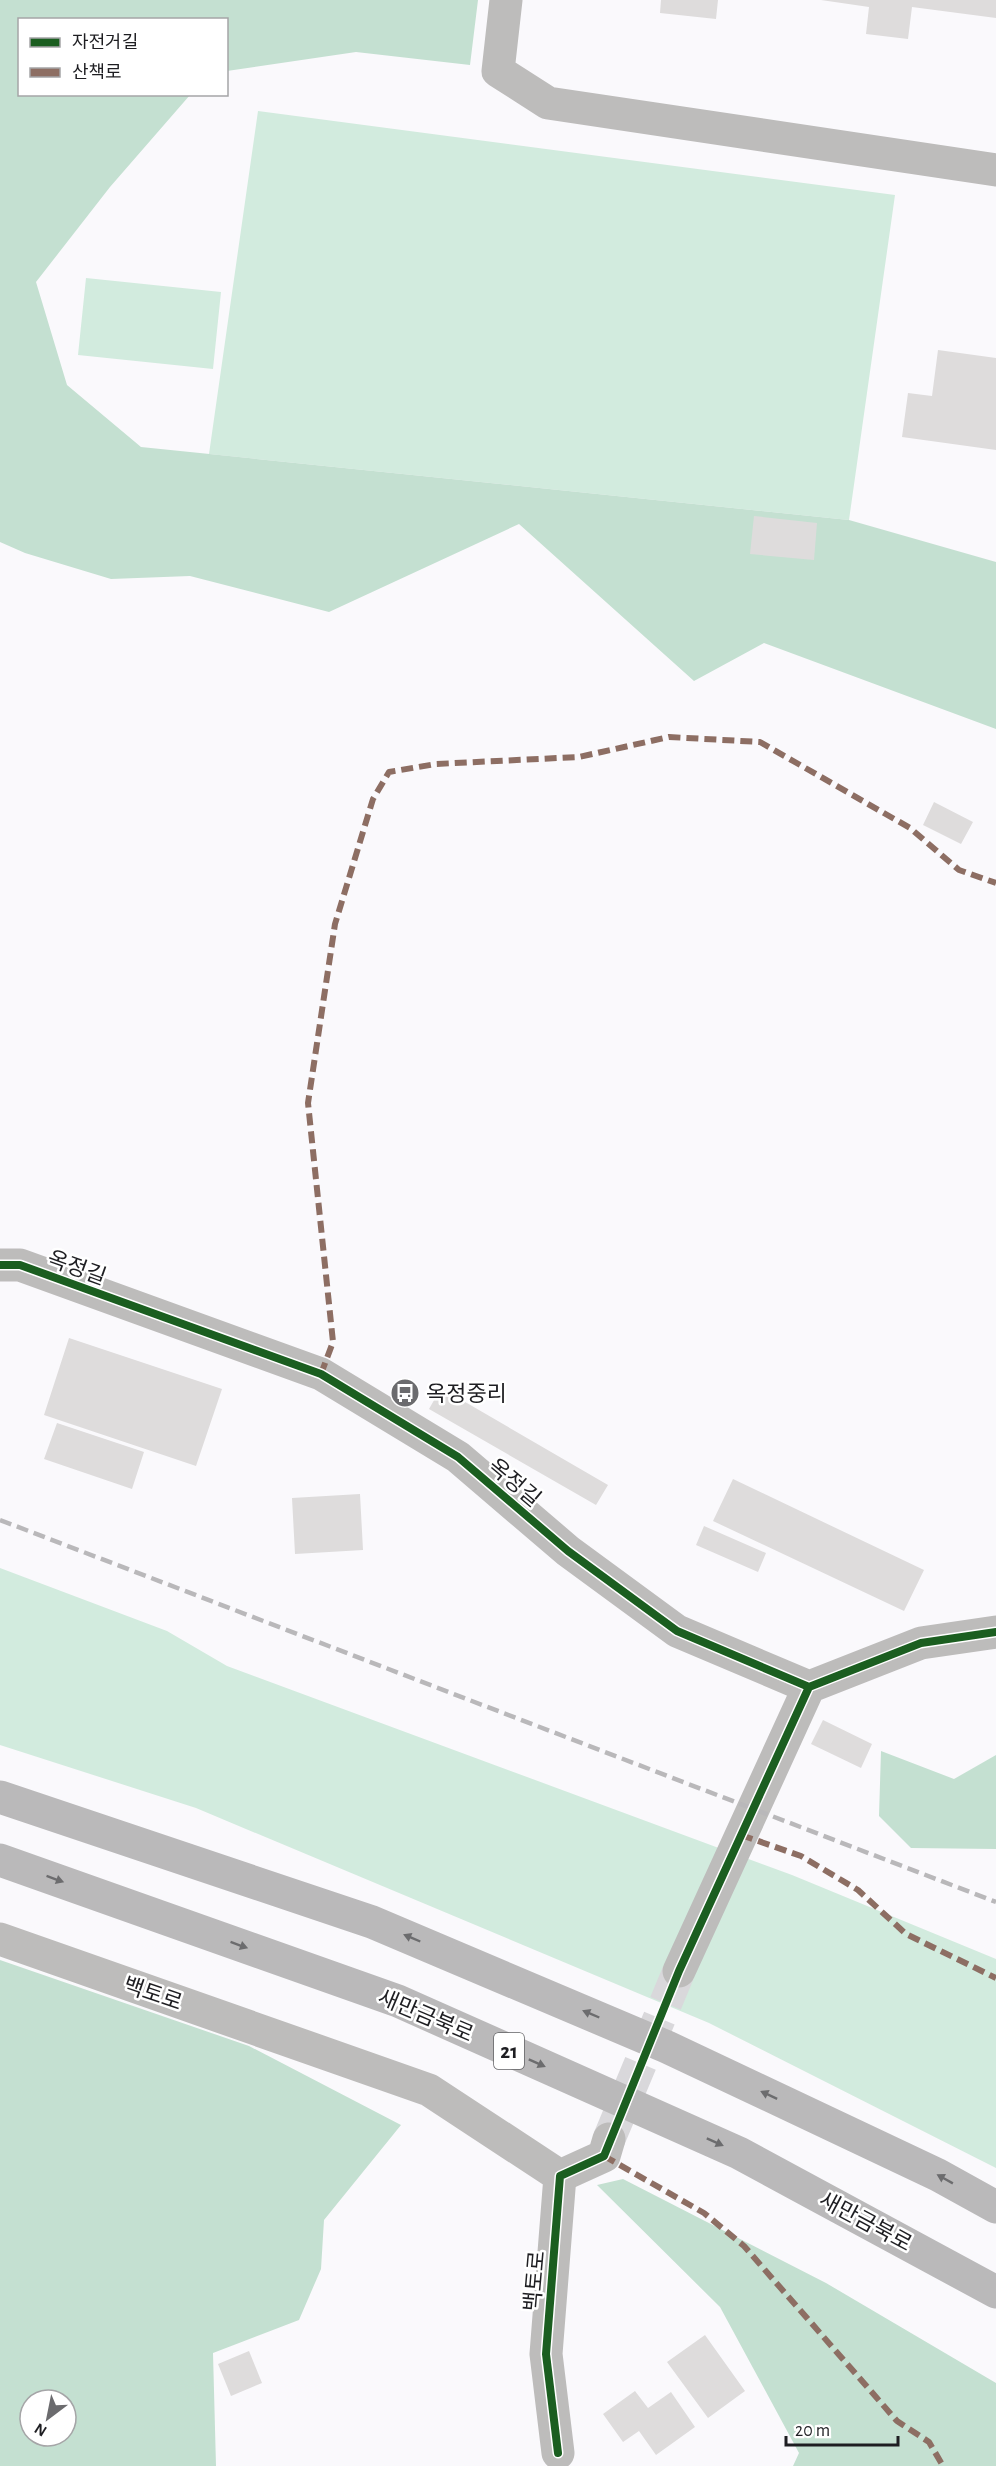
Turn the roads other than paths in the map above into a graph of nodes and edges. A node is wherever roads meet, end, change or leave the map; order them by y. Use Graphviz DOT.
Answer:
graph roads {
  1 [pos="506,0"];
  2 [pos="996,170"];
  3 [pos="0,1265"];
  4 [pos="996,1632"];
  5 [pos="809,1687"];
  6 [pos="0,1797"];
  7 [pos="0,1860"];
  8 [pos="0,1939"];
  9 [pos="679,1971"];
  10 [pos="609,2139"];
  11 [pos="560,2176"];
  12 [pos="996,2207"];
  13 [pos="996,2292"];
  14 [pos="558,2454"];
  1 -- 2 [label="street"];
  3 -- 5 [label="street, 옥정길"];
  4 -- 5 [label="street"];
  5 -- 9 [label="street"];
  12 -- 6 [label="highway, one-way"];
  7 -- 13 [label="highway, 새만금북로 / 21, one-way"];
  8 -- 11 [label="street, 백토로"];
  10 -- 11 [label="street"];
  11 -- 14 [label="street, 백토로"];
}
